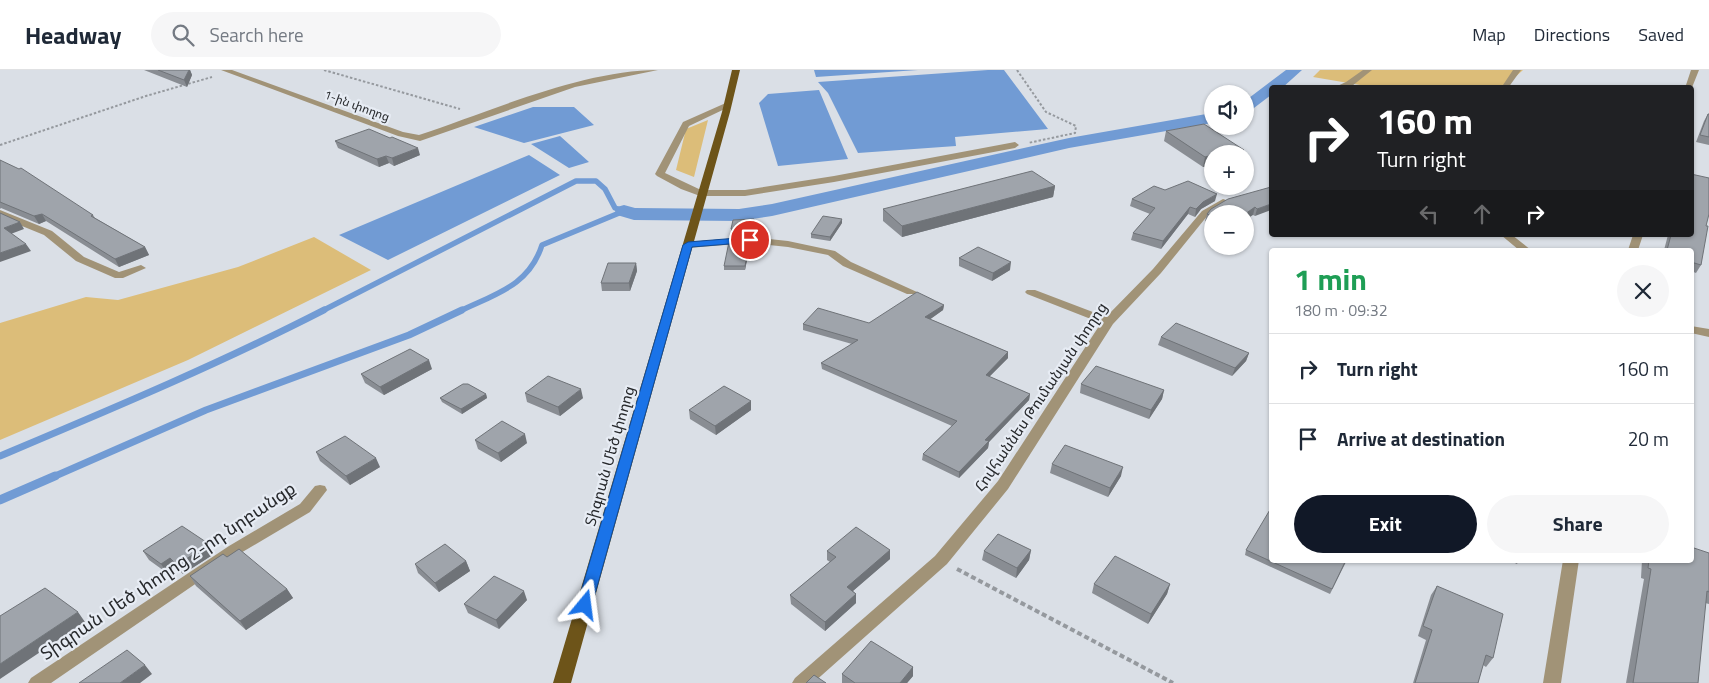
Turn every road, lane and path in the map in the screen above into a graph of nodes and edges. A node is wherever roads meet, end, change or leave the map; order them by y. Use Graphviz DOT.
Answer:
graph roads {
  1 [pos="324,70"];
  2 [pos="654,70"];
  3 [pos="736,70"];
  4 [pos="1018,70"];
  5 [pos="1368,70"];
  6 [pos="1517,70"];
  7 [pos="1695,70"];
  8 [pos="227,71"];
  9 [pos="1350,84"];
  10 [pos="1346,85"];
  11 [pos="1353,85"];
  12 [pos="1506,85"];
  13 [pos="1690,85"];
  14 [pos="728,104"];
  15 [pos="482,115"];
  16 [pos="1015,144"];
  17 [pos="0,145"];
  18 [pos="699,198"];
  19 [pos="1232,198"];
  20 [pos="0,212"];
  21 [pos="1509,237"];
  22 [pos="689,241"];
  23 [pos="1523,248"];
  24 [pos="141,268"];
  25 [pos="911,292"];
  26 [pos="1031,292"];
  27 [pos="1108,322"];
  28 [pos="1694,330"];
  29 [pos="1709,334"];
  30 [pos="320,490"];
  31 [pos="941,560"];
  32 [pos="1571,563"];
  33 [pos="37,683"];
  34 [pos="562,683"];
  35 [pos="801,683"];
  36 [pos="1173,683"];
  37 [pos="1552,683"];
  1 -- 15 [label="path"];
  2 -- 15 [label="street, 1-ին փողոց"];
  3 -- 14 [label="main road, Տիգրան Մեծ փողոց"];
  4 -- 16 [label="path"];
  5 -- 9 [label="street"];
  6 -- 12 [label="street"];
  7 -- 13 [label="street"];
  8 -- 15 [label="street, 1-ին փողոց"];
  8 -- 17 [label="path"];
  9 -- 10 [label="street"];
  9 -- 11 [label="street"];
  14 -- 18 [label="main road, Տիգրան Մեծ փողոց"];
  14 -- 18 [label="street"];
  16 -- 18 [label="street"];
  18 -- 22 [label="main road, Տիգրան Մեծ փողոց"];
  19 -- 27 [label="street, Հովհաննես Թումանյան փողոց"];
  20 -- 24 [label="street"];
  21 -- 23 [label="street"];
  22 -- 25 [label="street"];
  22 -- 34 [label="main road, Տիգրան Մեծ փողոց"];
  26 -- 27 [label="street"];
  27 -- 31 [label="street, Հովհաննես Թումանյան փողոց"];
  28 -- 29 [label="street"];
  30 -- 33 [label="street, Տիգրան Մեծ փողոց 2-րդ նրբանցք"];
  31 -- 35 [label="street, Հովհաննես Թումանյան փողոց"];
  31 -- 36 [label="path"];
  32 -- 37 [label="street"];
}
